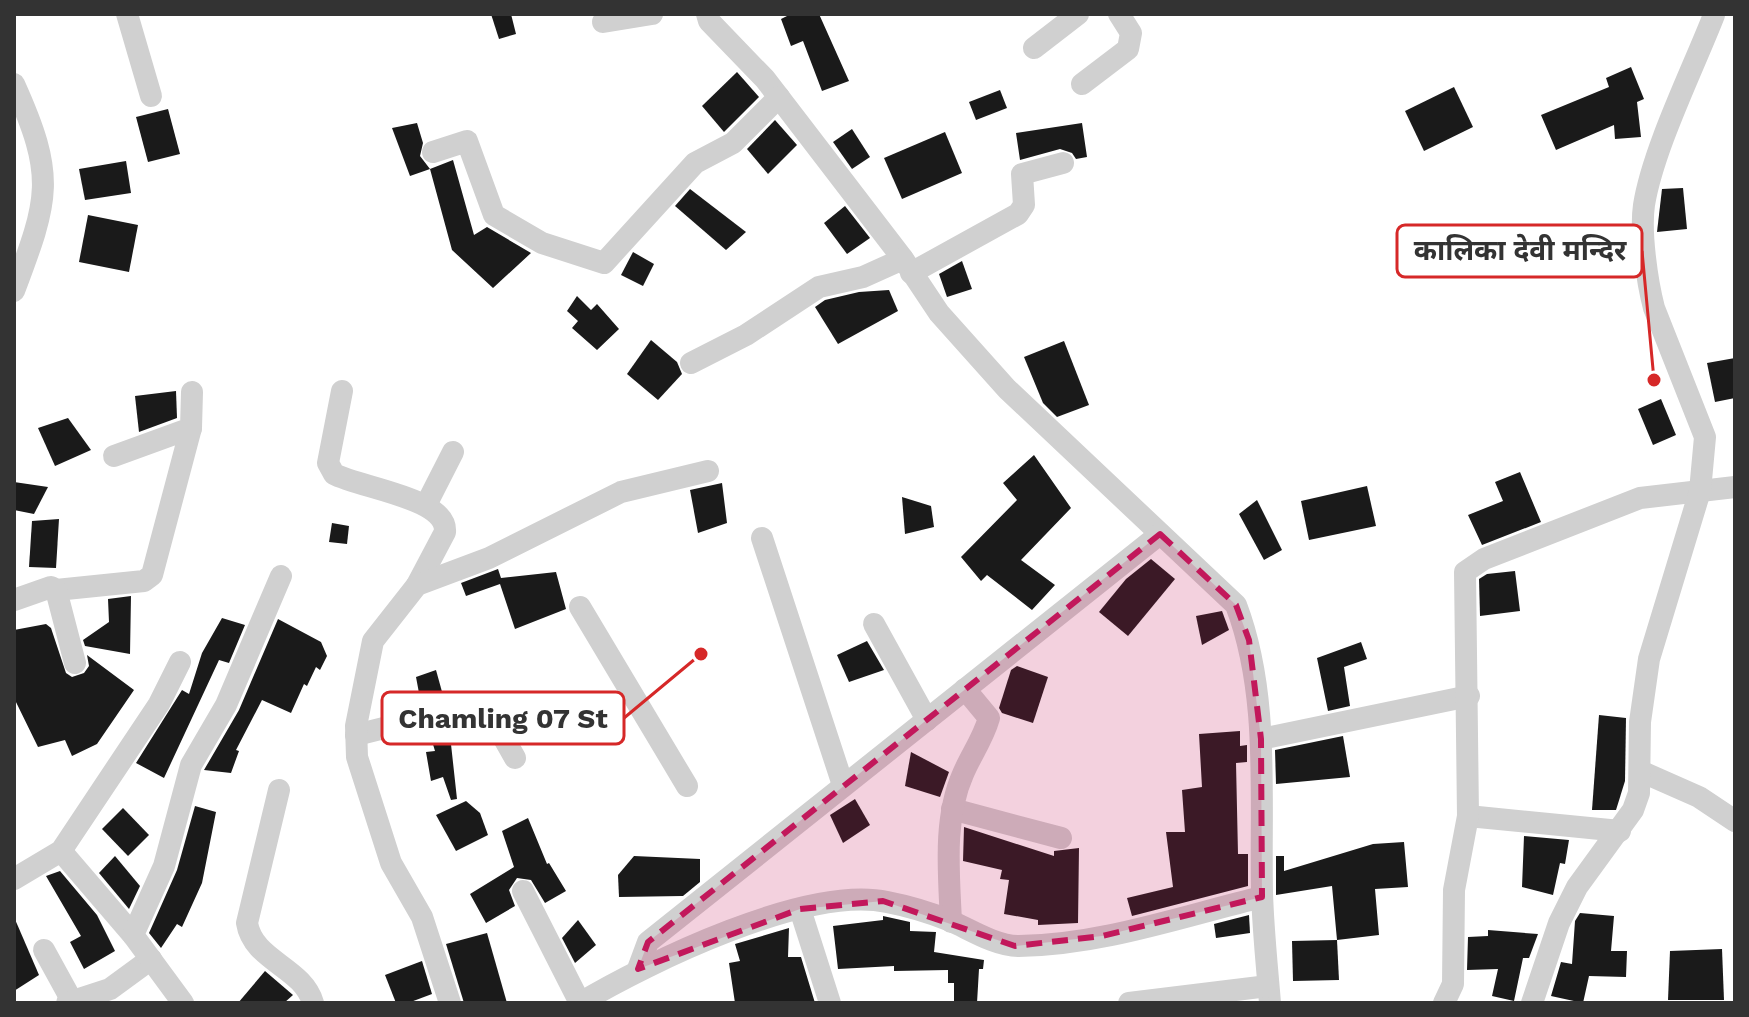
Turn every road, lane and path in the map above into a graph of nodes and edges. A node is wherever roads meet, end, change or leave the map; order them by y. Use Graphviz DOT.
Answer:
graph roads {
  1 [pos="127,14"];
  2 [pos="652,14"];
  3 [pos="707,14"];
  4 [pos="1078,14"];
  5 [pos="1119,14"];
  6 [pos="1713,14"];
  7 [pos="603,22"];
  8 [pos="1034,48"];
  9 [pos="14,84"];
  10 [pos="1082,84"];
  11 [pos="151,96"];
  12 [pos="779,97"];
  13 [pos="433,152"];
  14 [pos="1063,163"];
  15 [pos="907,266"];
  16 [pos="14,291"];
  17 [pos="691,363"];
  18 [pos="342,391"];
  19 [pos="192,392"];
  20 [pos="191,428"];
  21 [pos="453,452"];
  22 [pos="114,456"];
  23 [pos="708,471"];
  24 [pos="1735,487"];
  25 [pos="1700,491"];
  26 [pos="426,505"];
  27 [pos="1160,534"];
  28 [pos="762,538"];
  29 [pos="281,576"];
  30 [pos="417,585"];
  31 [pos="56,590"];
  32 [pos="14,600"];
  33 [pos="580,607"];
  34 [pos="874,624"];
  35 [pos="180,662"];
  36 [pos="75,663"];
  37 [pos="965,689"];
  38 [pos="1469,696"];
  39 [pos="927,720"];
  40 [pos="356,735"];
  41 [pos="1261,739"];
  42 [pos="515,758"];
  43 [pos="1640,771"];
  44 [pos="843,785"];
  45 [pos="687,786"];
  46 [pos="279,790"];
  47 [pos="952,809"];
  48 [pos="1468,816"];
  49 [pos="1735,821"];
  50 [pos="1620,831"];
  51 [pos="1061,838"];
  52 [pos="61,851"];
  53 [pos="14,879"];
  54 [pos="523,891"];
  55 [pos="1262,897"];
  56 [pos="800,909"];
  57 [pos="951,922"];
  58 [pos="133,935"];
  59 [pos="44,950"];
  60 [pos="151,959"];
  61 [pos="638,969"];
  62 [pos="1269,995"];
  63 [pos="70,1002"];
  64 [pos="183,1003"];
  65 [pos="313,1003"];
  66 [pos="450,1003"];
  67 [pos="580,1003"];
  68 [pos="830,1003"];
  69 [pos="1129,1003"];
  70 [pos="1444,1003"];
  71 [pos="1532,1003"];
  1 -- 11 [label="street"];
  2 -- 7 [label="street"];
  3 -- 12 [label="street"];
  4 -- 8 [label="street"];
  5 -- 10 [label="street"];
  6 -- 25 [label="street"];
  9 -- 16 [label="street"];
  12 -- 13 [label="street"];
  12 -- 15 [label="street"];
  14 -- 15 [label="street"];
  15 -- 17 [label="street"];
  15 -- 27 [label="street"];
  18 -- 26 [label="street"];
  19 -- 20 [label="street"];
  20 -- 22 [label="street"];
  20 -- 31 [label="street"];
  21 -- 26 [label="street"];
  23 -- 30 [label="street"];
  24 -- 25 [label="street"];
  25 -- 38 [label="street"];
  25 -- 43 [label="street"];
  26 -- 30 [label="street"];
  27 -- 37 [label="street"];
  27 -- 41 [label="street"];
  28 -- 44 [label="street"];
  29 -- 58 [label="street"];
  30 -- 40 [label="street"];
  31 -- 32 [label="street"];
  31 -- 36 [label="street"];
  33 -- 45 [label="street"];
  34 -- 39 [label="street"];
  35 -- 52 [label="street"];
  37 -- 39 [label="street"];
  37 -- 47 [label="street"];
  38 -- 41 [label="street"];
  38 -- 48 [label="street"];
  39 -- 44 [label="street"];
  40 -- 42 [label="street"];
  40 -- 66 [label="street"];
  41 -- 55 [label="street"];
  43 -- 49 [label="street"];
  43 -- 50 [label="street"];
  44 -- 61 [label="street"];
  46 -- 65 [label="street"];
  47 -- 51 [label="street"];
  47 -- 57 [label="street"];
  48 -- 50 [label="street"];
  48 -- 70 [label="street"];
  50 -- 71 [label="street"];
  52 -- 53 [label="street"];
  52 -- 58 [label="street"];
  54 -- 67 [label="street"];
  55 -- 57 [label="street"];
  55 -- 62 [label="street"];
  56 -- 57 [label="street"];
  56 -- 61 [label="street"];
  56 -- 68 [label="street"];
  58 -- 60 [label="street"];
  59 -- 63 [label="street"];
  60 -- 63 [label="street"];
  60 -- 64 [label="street"];
  61 -- 67 [label="street"];
  62 -- 69 [label="street"];
}
